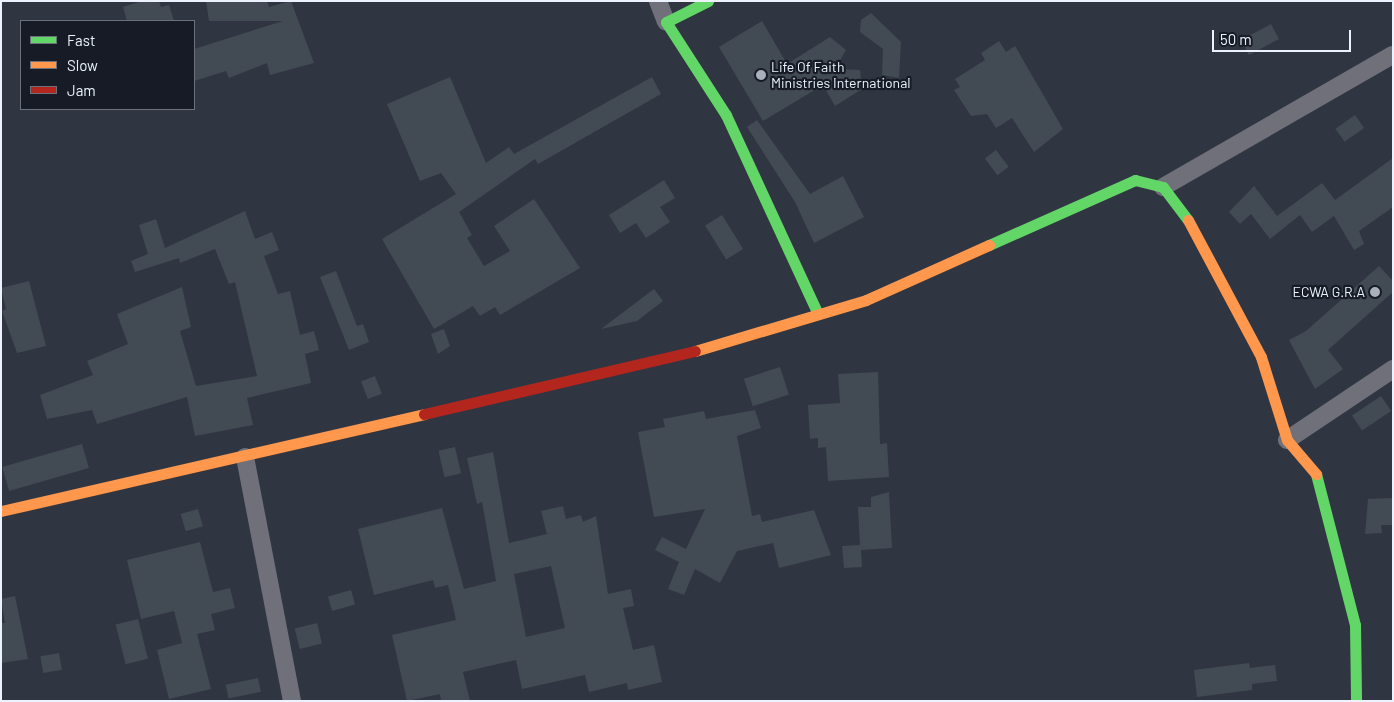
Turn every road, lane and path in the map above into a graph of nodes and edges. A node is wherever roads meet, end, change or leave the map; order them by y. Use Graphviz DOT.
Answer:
graph roads {
  1 [pos="658,1"];
  2 [pos="708,1"];
  3 [pos="666,22"];
  4 [pos="1393,55"];
  5 [pos="1163,187"];
  6 [pos="818,314"];
  7 [pos="1393,369"];
  8 [pos="1287,440"];
  9 [pos="245,457"];
  10 [pos="1,511"];
  11 [pos="292,701"];
  12 [pos="1356,701"];
  1 -- 3 [label="street"];
  2 -- 3 [label="street"];
  3 -- 6 [label="street"];
  4 -- 5 [label="street"];
  5 -- 6 [label="street"];
  5 -- 8 [label="street"];
  6 -- 9 [label="street"];
  7 -- 8 [label="street"];
  8 -- 12 [label="street"];
  9 -- 10 [label="street"];
  9 -- 11 [label="street"];
}
